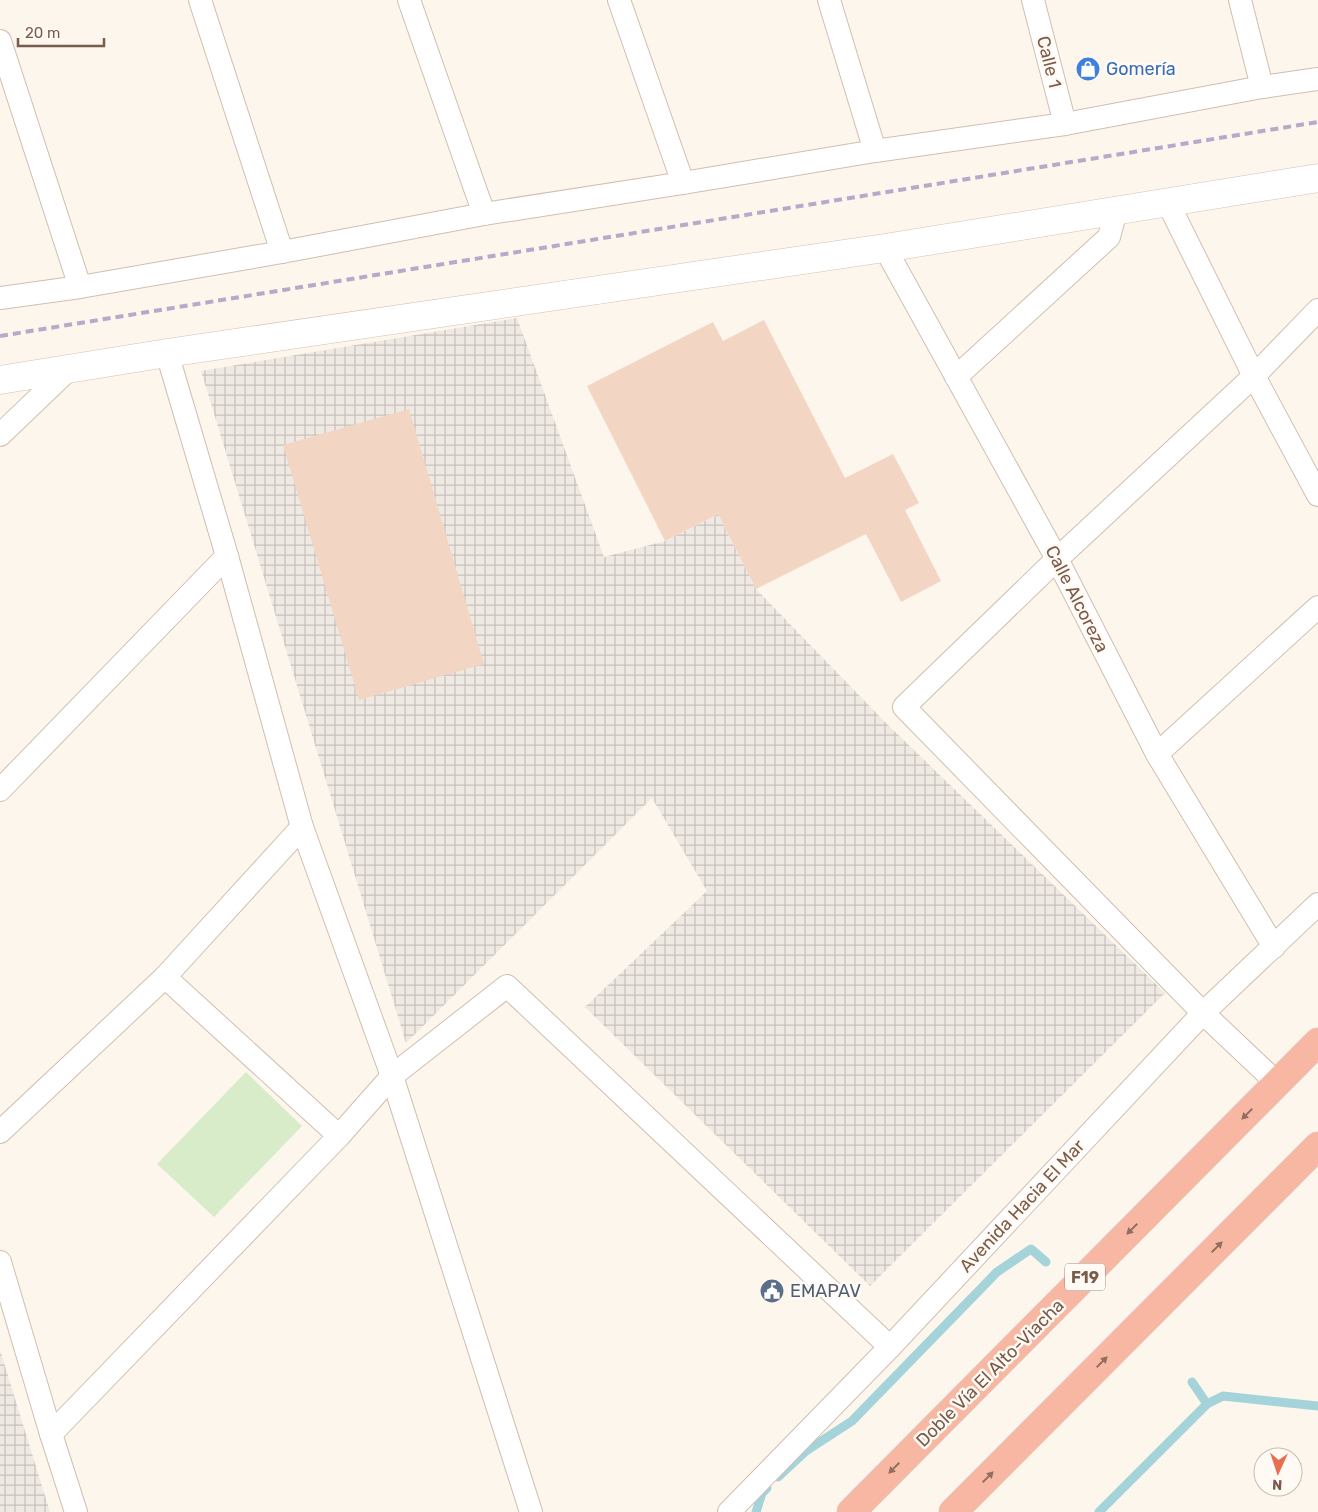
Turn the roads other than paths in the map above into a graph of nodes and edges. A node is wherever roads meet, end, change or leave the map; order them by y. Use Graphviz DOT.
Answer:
graph roads {
  1 [pos="200,0"];
  2 [pos="409,0"];
  3 [pos="619,0"];
  4 [pos="829,0"];
  5 [pos="1033,0"];
  6 [pos="1240,0"];
  7 [pos="0,41"];
  8 [pos="1318,79"];
  9 [pos="1262,87"];
  10 [pos="1064,124"];
  11 [pos="875,151"];
  12 [pos="1318,178"];
  13 [pos="683,183"];
  14 [pos="1168,203"];
  15 [pos="1116,211"];
  16 [pos="484,214"];
  17 [pos="885,248"];
  18 [pos="282,252"];
  19 [pos="80,287"];
  20 [pos="0,298"];
  21 [pos="1318,310"];
  22 [pos="167,353"];
  23 [pos="69,369"];
  24 [pos="1254,376"];
  25 [pos="956,377"];
  26 [pos="0,380"];
  27 [pos="0,435"];
  28 [pos="1318,495"];
  29 [pos="227,556"];
  30 [pos="1057,559"];
  31 [pos="1318,607"];
  32 [pos="1157,754"];
  33 [pos="0,790"];
  34 [pos="302,827"];
  35 [pos="1318,904"];
  36 [pos="1274,947"];
  37 [pos="165,977"];
  38 [pos="1203,1014"];
  39 [pos="1318,1042"];
  40 [pos="392,1076"];
  41 [pos="1277,1083"];
  42 [pos="0,1132"];
  43 [pos="339,1136"];
  44 [pos="1318,1146"];
  45 [pos="0,1262"];
  46 [pos="890,1347"];
  47 [pos="51,1434"];
  48 [pos="76,1512"];
  49 [pos="531,1512"];
  50 [pos="729,1512"];
  51 [pos="851,1512"];
  52 [pos="953,1512"];
  1 -- 18 [label="street"];
  2 -- 16 [label="street"];
  3 -- 13 [label="street"];
  4 -- 11 [label="street"];
  5 -- 10 [label="street, Calle 1"];
  6 -- 9 [label="street"];
  7 -- 19 [label="street"];
  8 -- 9 [label="street"];
  9 -- 10 [label="street"];
  10 -- 11 [label="street"];
  11 -- 13 [label="street"];
  12 -- 14 [label="street"];
  13 -- 16 [label="street"];
  14 -- 15 [label="street"];
  14 -- 24 [label="street"];
  15 -- 17 [label="street"];
  15 -- 25 [label="street"];
  16 -- 18 [label="street"];
  17 -- 22 [label="street"];
  17 -- 25 [label="street, Calle Alcoreza"];
  18 -- 19 [label="street"];
  19 -- 20 [label="street"];
  21 -- 24 [label="street"];
  22 -- 23 [label="street"];
  22 -- 29 [label="street"];
  23 -- 26 [label="street"];
  23 -- 27 [label="street"];
  24 -- 28 [label="street"];
  24 -- 30 [label="street"];
  25 -- 30 [label="street, Calle Alcoreza"];
  29 -- 33 [label="street"];
  29 -- 34 [label="street"];
  30 -- 32 [label="street, Calle Alcoreza"];
  30 -- 38 [label="street"];
  31 -- 32 [label="street"];
  32 -- 36 [label="street, Calle Alcoreza"];
  34 -- 37 [label="street"];
  34 -- 40 [label="street"];
  35 -- 36 [label="street, Avenida Hacia El Mar"];
  36 -- 38 [label="street, Avenida Hacia El Mar"];
  37 -- 42 [label="street"];
  37 -- 43 [label="street"];
  38 -- 41 [label="street"];
  38 -- 46 [label="street, Avenida Hacia El Mar"];
  39 -- 41 [label="highway, Doble Vía El Alto-Viacha / F19"];
  40 -- 43 [label="street"];
  40 -- 46 [label="street"];
  40 -- 49 [label="street"];
  41 -- 51 [label="highway, Doble Vía El Alto-Viacha / F19, one-way"];
  43 -- 47 [label="street"];
  52 -- 44 [label="highway, one-way"];
  45 -- 47 [label="street"];
  46 -- 50 [label="street, Avenida Hacia El Mar"];
  47 -- 48 [label="street"];
}
